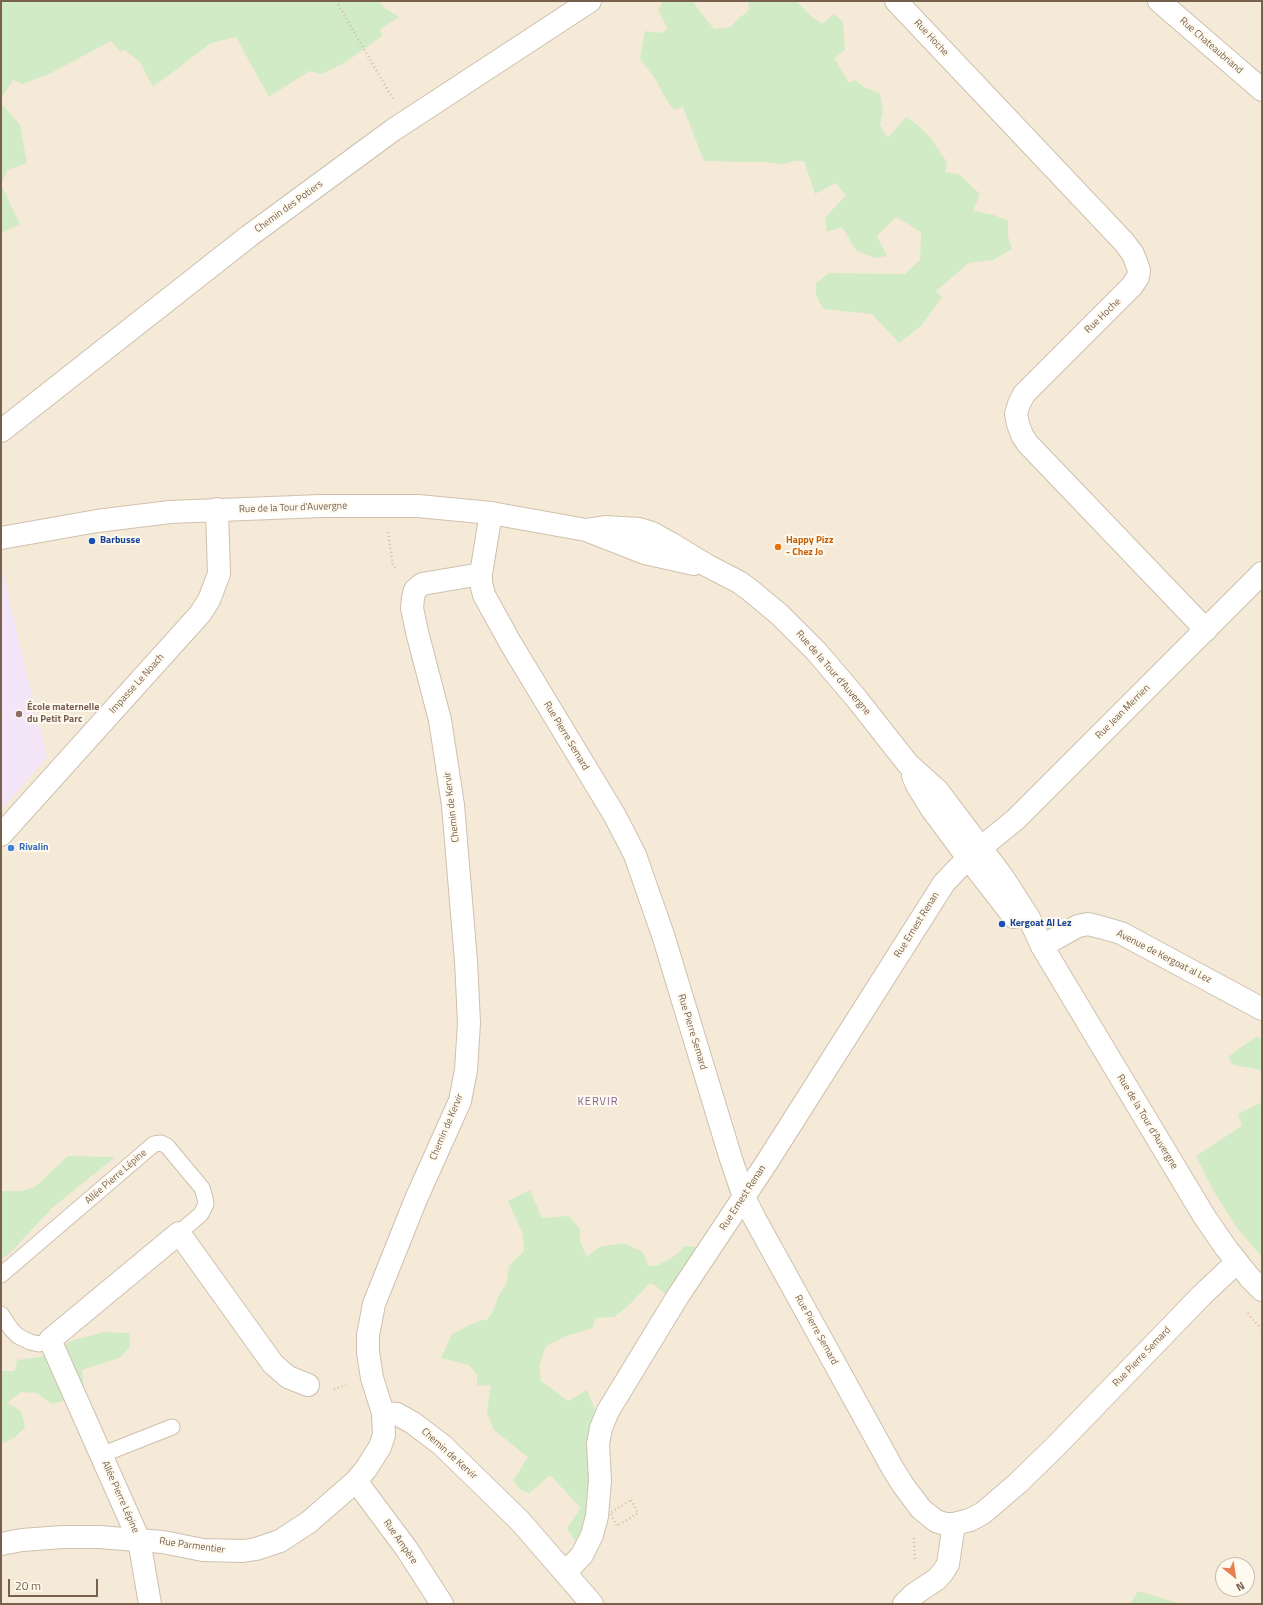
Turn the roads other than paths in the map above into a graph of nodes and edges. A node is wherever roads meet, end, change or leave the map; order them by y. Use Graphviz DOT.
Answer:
graph roads {
  1 [pos="590,1"];
  2 [pos="896,1"];
  3 [pos="1159,1"];
  4 [pos="1262,90"];
  5 [pos="1,431"];
  6 [pos="217,509"];
  7 [pos="491,513"];
  8 [pos="1,538"];
  9 [pos="1262,573"];
  10 [pos="482,574"];
  11 [pos="1206,630"];
  12 [pos="1,835"];
  13 [pos="975,853"];
  14 [pos="1042,946"];
  15 [pos="1262,1009"];
  16 [pos="744,1197"];
  17 [pos="179,1233"];
  18 [pos="1237,1262"];
  19 [pos="1,1275"];
  20 [pos="1262,1290"];
  21 [pos="1,1314"];
  22 [pos="50,1340"];
  23 [pos="308,1385"];
  24 [pos="383,1413"];
  25 [pos="172,1427"];
  26 [pos="101,1455"];
  27 [pos="356,1481"];
  28 [pos="954,1524"];
  29 [pos="139,1540"];
  30 [pos="1,1544"];
  31 [pos="566,1572"];
  32 [pos="908,1600"];
  33 [pos="150,1604"];
  34 [pos="442,1604"];
  35 [pos="592,1604"];
  1 -- 5 [label="street, Chemin des Potiers"];
  2 -- 11 [label="street, Rue Hoche"];
  3 -- 4 [label="street, Rue Chateaubriand"];
  6 -- 7 [label="street, Rue de la Tour d'Auvergne"];
  6 -- 8 [label="street, Rue de la Tour d'Auvergne"];
  6 -- 12 [label="street, Impasse Le Noach"];
  7 -- 10 [label="street, Rue Pierre Semard"];
  7 -- 13 [label="street, Rue de la Tour d'Auvergne"];
  9 -- 11 [label="street, Rue Jean Merrien"];
  10 -- 16 [label="street, Rue Pierre Semard"];
  10 -- 24 [label="street, Chemin de Kervir"];
  11 -- 13 [label="street, Rue Jean Merrien"];
  13 -- 14 [label="street, Rue de la Tour d'Auvergne"];
  13 -- 16 [label="street, Rue Ernest Renan"];
  14 -- 15 [label="street, Avenue de Kergoat al Lez"];
  14 -- 18 [label="street, Rue de la Tour d'Auvergne"];
  16 -- 28 [label="street, Rue Pierre Semard"];
  16 -- 31 [label="street, Rue Ernest Renan"];
  17 -- 19 [label="lane, Allée Pierre Lépine"];
  17 -- 22 [label="street, Allée Pierre Lépine"];
  17 -- 23 [label="street"];
  18 -- 20 [label="street, Rue de la Tour d'Auvergne"];
  18 -- 28 [label="street, Rue Pierre Semard"];
  21 -- 22 [label="lane"];
  22 -- 26 [label="street, Allée Pierre Lépine"];
  24 -- 27 [label="street, Rue Parmentier"];
  24 -- 31 [label="street, Chemin de Kervir"];
  25 -- 26 [label="lane, Allée Pierre Lépine"];
  26 -- 29 [label="street, Allée Pierre Lépine"];
  27 -- 29 [label="street, Rue Parmentier"];
  27 -- 34 [label="street, Rue Ampère"];
  28 -- 32 [label="street"];
  29 -- 30 [label="street, Rue Parmentier"];
  29 -- 33 [label="street, Allée Pierre Lépine"];
  31 -- 35 [label="street, Chemin de Kervir"];
}
